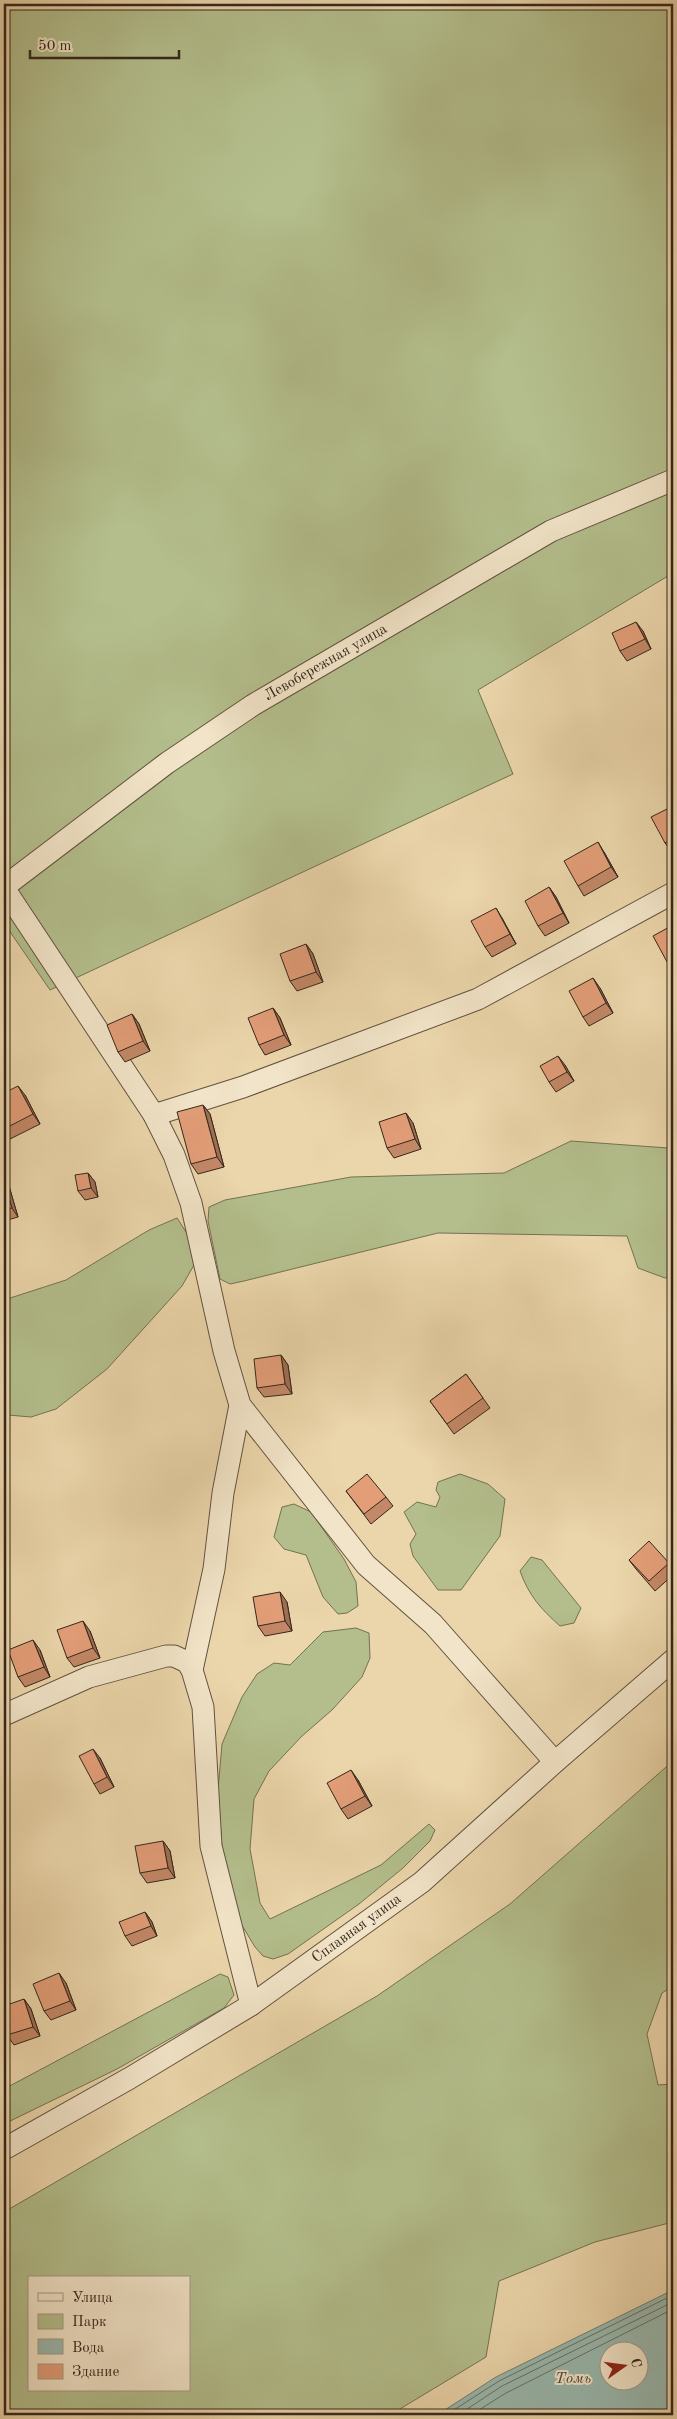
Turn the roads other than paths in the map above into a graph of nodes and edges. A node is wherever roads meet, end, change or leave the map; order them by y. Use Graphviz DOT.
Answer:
graph roads {
  1 [pos="673,480"];
  2 [pos="4,888"];
  3 [pos="673,893"];
  4 [pos="154,1115"];
  5 [pos="240,1405"];
  6 [pos="673,1660"];
  7 [pos="192,1670"];
  8 [pos="4,1715"];
  9 [pos="555,1762"];
  10 [pos="251,2005"];
  11 [pos="4,2149"];
  1 -- 2 [label="street, Левобережная улица"];
  2 -- 4 [label="street"];
  3 -- 4 [label="street"];
  4 -- 5 [label="street"];
  5 -- 7 [label="street"];
  5 -- 9 [label="street"];
  6 -- 9 [label="street, Сплавная улица"];
  7 -- 8 [label="street"];
  7 -- 10 [label="street"];
  9 -- 10 [label="street, Сплавная улица"];
  10 -- 11 [label="street, Сплавная улица"];
}
